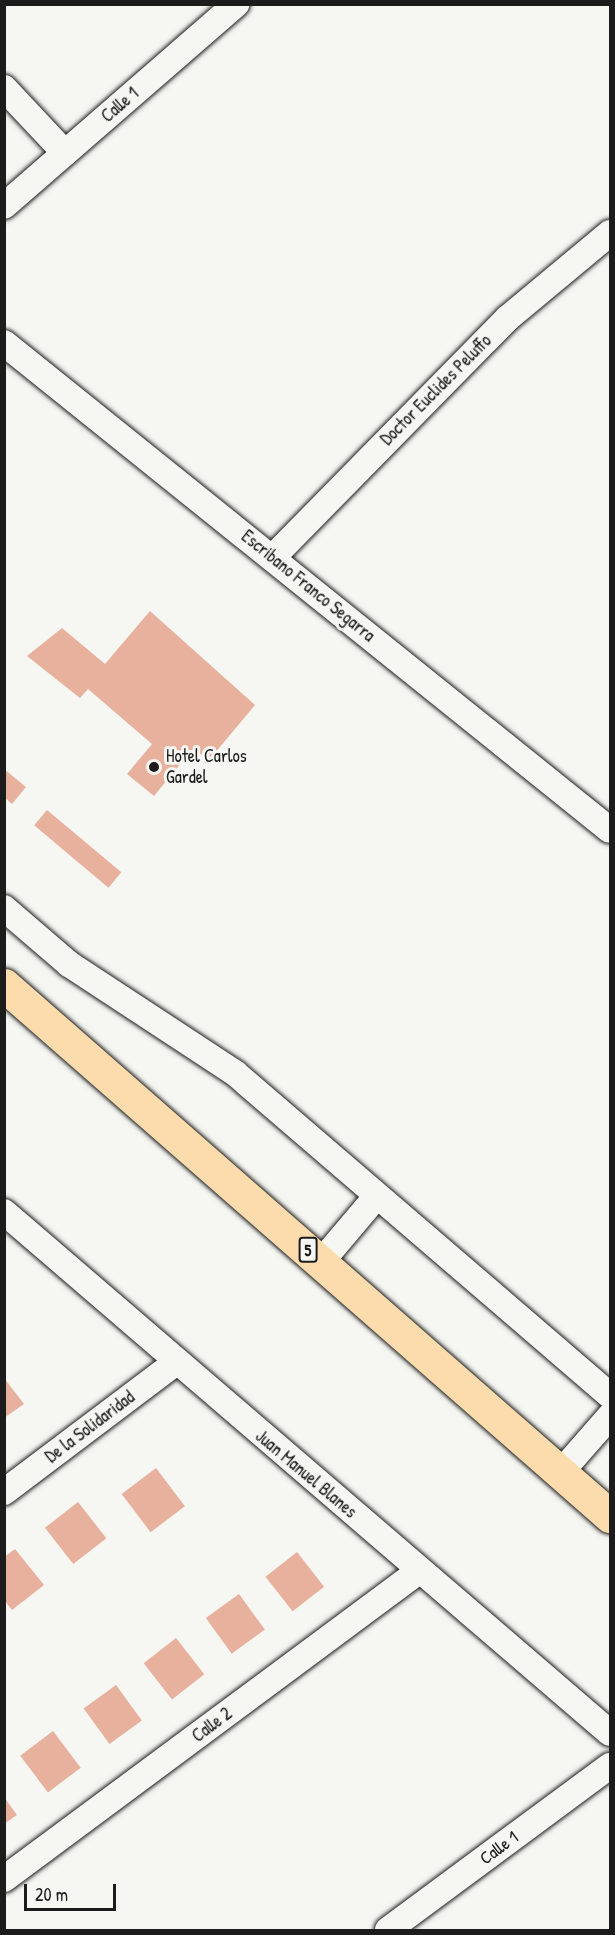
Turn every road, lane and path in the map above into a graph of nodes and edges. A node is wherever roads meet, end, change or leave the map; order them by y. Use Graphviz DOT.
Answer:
graph roads {
  1 [pos="236,4"];
  2 [pos="4,88"];
  3 [pos="65,153"];
  4 [pos="4,206"];
  5 [pos="610,236"];
  6 [pos="4,343"];
  7 [pos="272,558"];
  8 [pos="610,830"];
  9 [pos="4,908"];
  10 [pos="4,985"];
  11 [pos="375,1198"];
  12 [pos="4,1212"];
  13 [pos="321,1262"];
  14 [pos="175,1363"];
  15 [pos="610,1395"];
  16 [pos="610,1416"];
  17 [pos="561,1472"];
  18 [pos="4,1491"];
  19 [pos="610,1516"];
  20 [pos="419,1571"];
  21 [pos="610,1733"];
  22 [pos="610,1766"];
  23 [pos="4,1879"];
  24 [pos="388,1930"];
  1 -- 3 [label="street, Calle 1"];
  2 -- 3 [label="street"];
  3 -- 4 [label="street, Calle 1"];
  5 -- 7 [label="street, Doctor Euclides Peluffo"];
  6 -- 7 [label="street, Escribano Franco Segarra"];
  7 -- 8 [label="street, Escribano Franco Segarra"];
  9 -- 11 [label="street"];
  10 -- 13 [label="highway, 5"];
  11 -- 13 [label="street"];
  11 -- 15 [label="street"];
  12 -- 14 [label="street, Juan Manuel Blanes"];
  13 -- 17 [label="highway, 5"];
  14 -- 18 [label="street, De la Solidaridad"];
  14 -- 20 [label="street, Juan Manuel Blanes"];
  16 -- 17 [label="street"];
  17 -- 19 [label="highway, 5"];
  20 -- 21 [label="street, Juan Manuel Blanes"];
  20 -- 23 [label="street, Calle 2"];
  22 -- 24 [label="street, Calle 1"];
}
